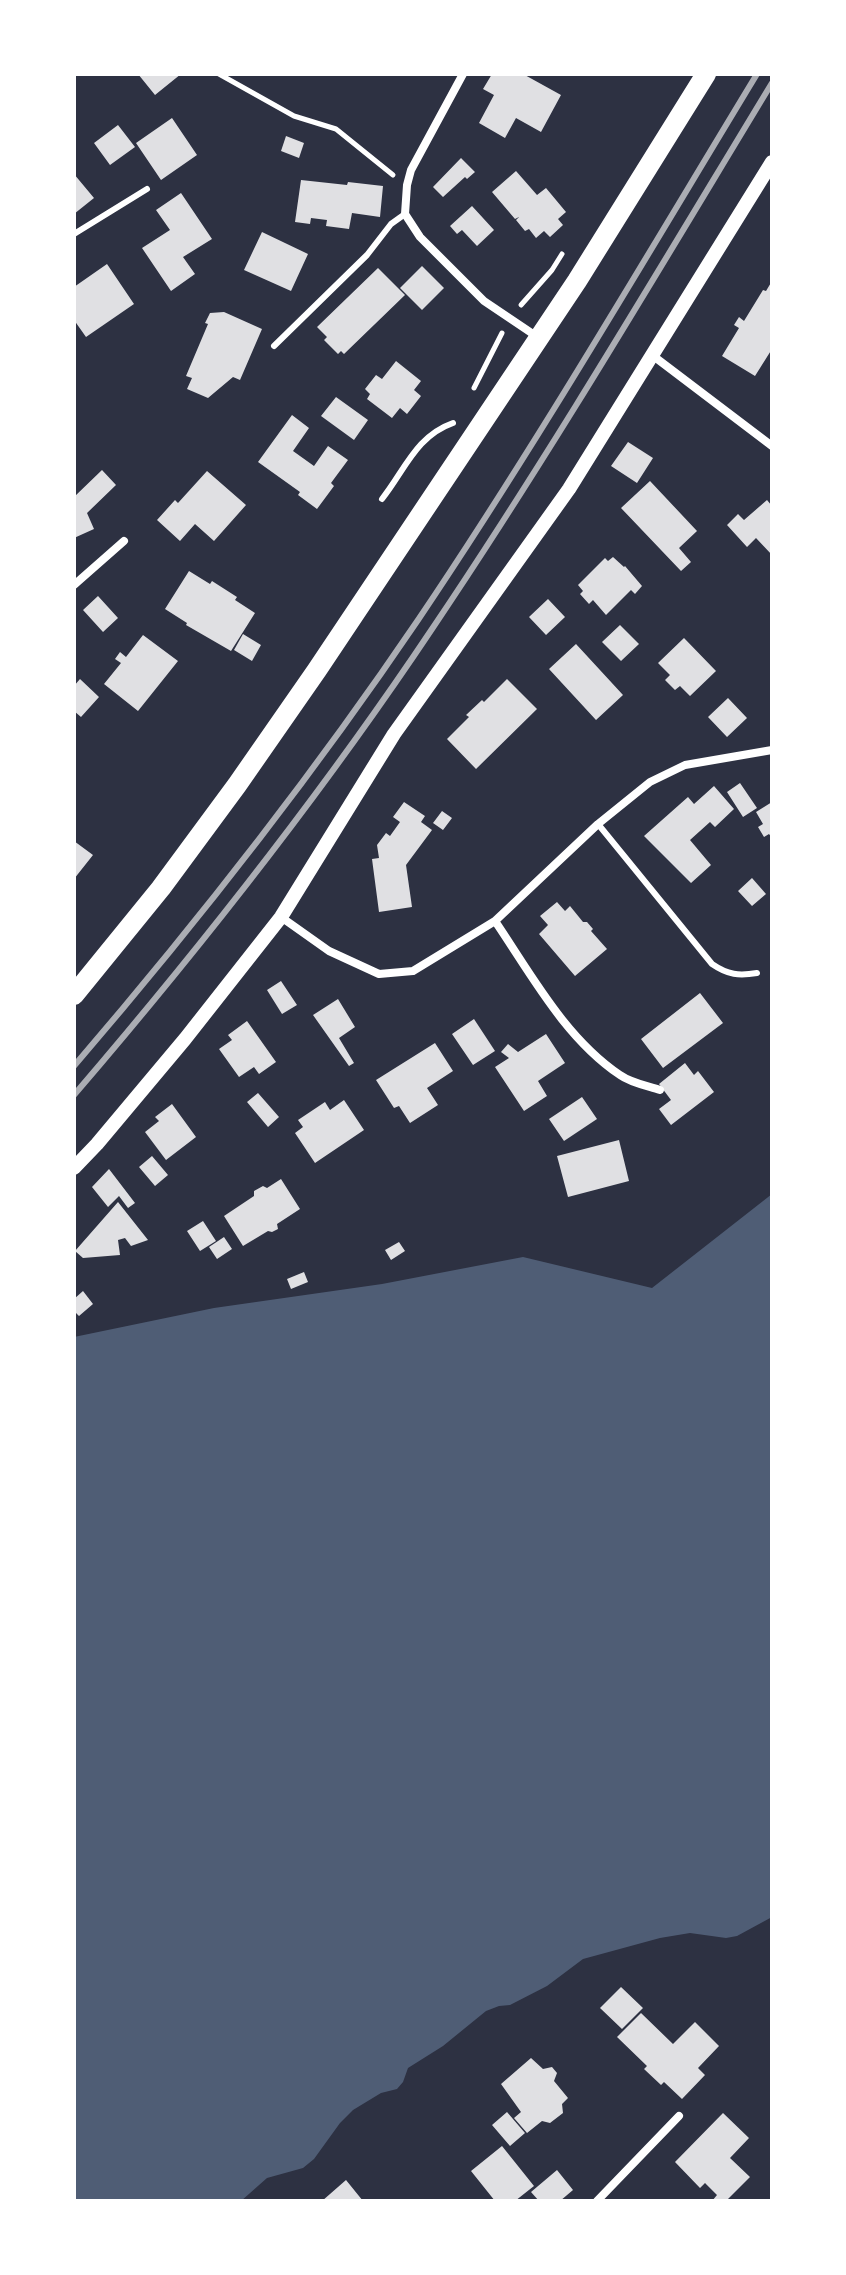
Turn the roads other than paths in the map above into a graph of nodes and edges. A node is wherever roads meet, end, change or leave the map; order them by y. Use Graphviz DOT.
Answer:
graph roads {
  1 [pos="463,74"];
  2 [pos="706,74"];
  3 [pos="772,162"];
  4 [pos="767,181"];
  5 [pos="147,189"];
  6 [pos="405,214"];
  7 [pos="74,234"];
  8 [pos="539,338"];
  9 [pos="274,346"];
  10 [pos="652,355"];
  11 [pos="453,423"];
  12 [pos="772,446"];
  13 [pos="382,499"];
  14 [pos="124,541"];
  15 [pos="74,585"];
  16 [pos="772,750"];
  17 [pos="598,824"];
  18 [pos="281,917"];
  19 [pos="495,921"];
  20 [pos="757,973"];
  21 [pos="74,995"];
  22 [pos="660,1090"];
  23 [pos="74,1168"];
  24 [pos="679,2116"];
  25 [pos="597,2201"];
  1 -- 6 [label="street"];
  2 -- 8 [label="main road"];
  3 -- 4 [label="street"];
  4 -- 10 [label="street"];
  5 -- 7 [label="lane"];
  6 -- 8 [label="street"];
  6 -- 9 [label="lane"];
  8 -- 21 [label="main road"];
  10 -- 12 [label="street"];
  10 -- 18 [label="street"];
  11 -- 13 [label="lane"];
  14 -- 15 [label="street"];
  16 -- 17 [label="street"];
  17 -- 19 [label="street"];
  17 -- 20 [label="lane"];
  18 -- 19 [label="street"];
  18 -- 23 [label="street"];
  19 -- 22 [label="street"];
  24 -- 25 [label="street"];
}
